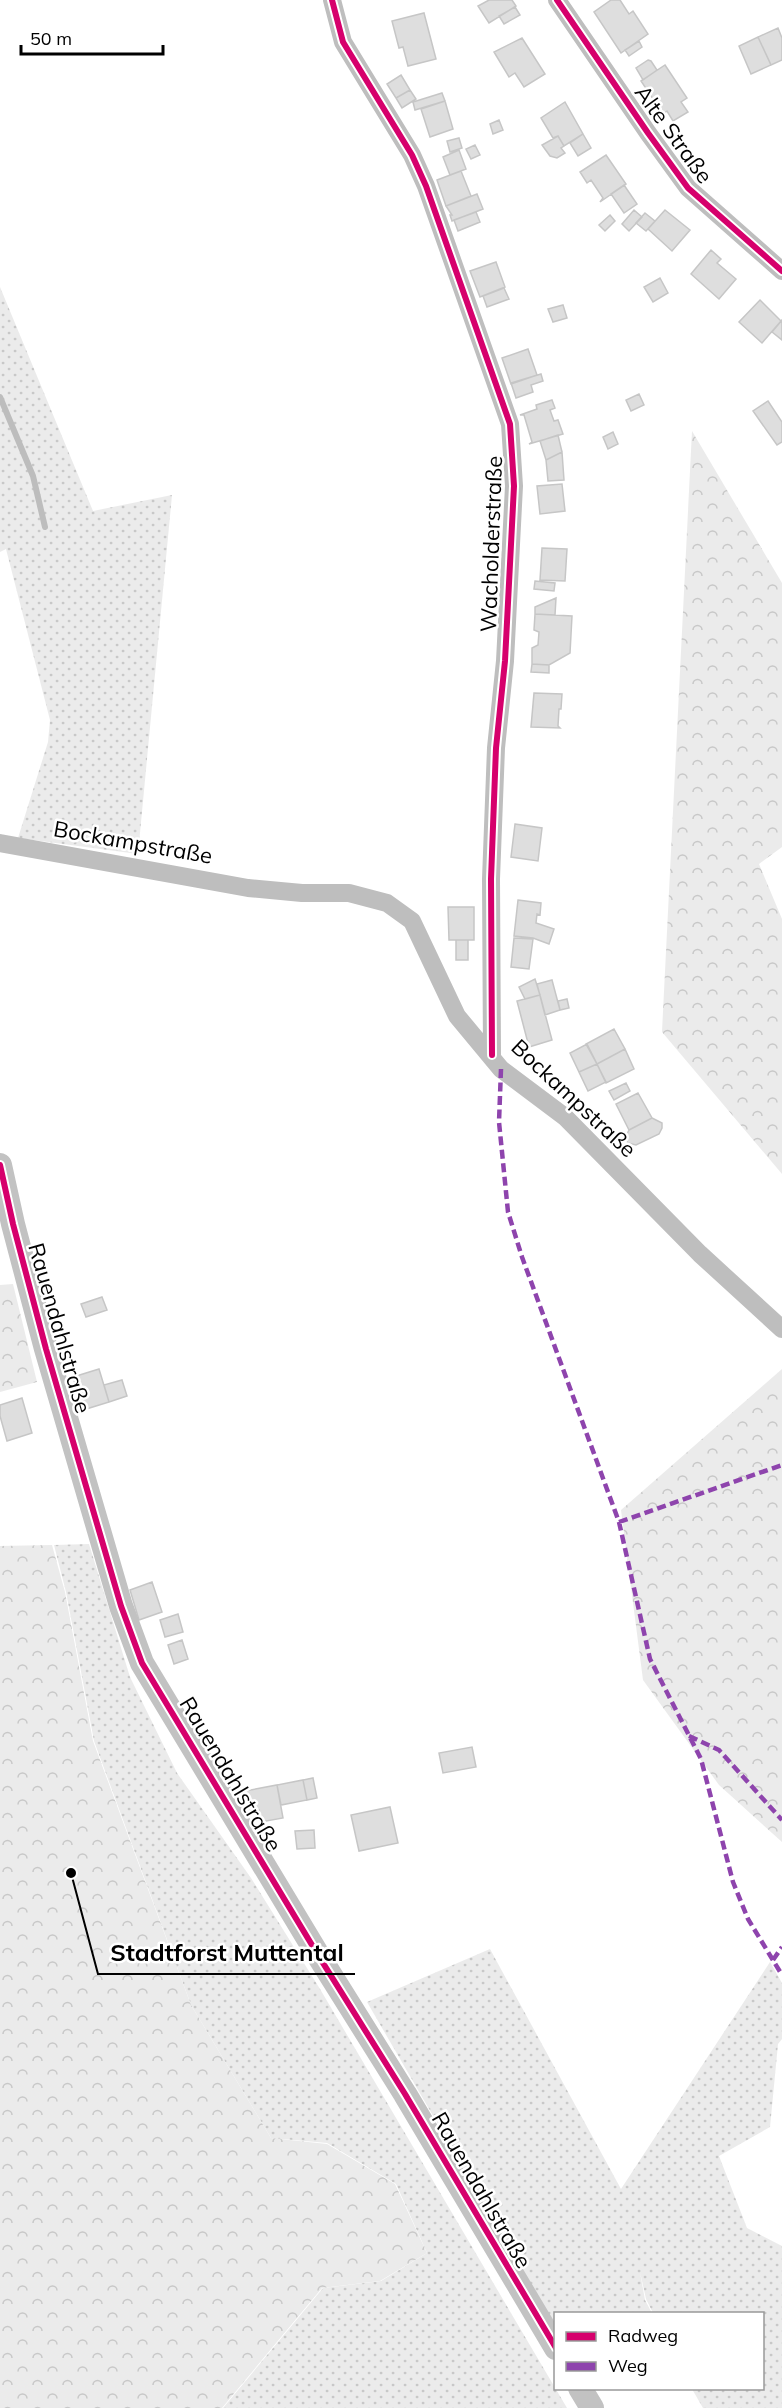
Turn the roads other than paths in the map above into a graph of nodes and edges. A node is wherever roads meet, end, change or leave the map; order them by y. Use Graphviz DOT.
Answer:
graph roads {
  1 [pos="332,0"];
  2 [pos="557,0"];
  3 [pos="782,271"];
  4 [pos="0,843"];
  5 [pos="492,1055"];
  6 [pos="0,1165"];
  7 [pos="782,1329"];
  8 [pos="554,2346"];
  9 [pos="581,2390"];
  10 [pos="592,2408"];
  1 -- 5 [label="street, Wacholderstraße"];
  2 -- 3 [label="street, Alte Straße"];
  4 -- 5 [label="street, Bockampstraße"];
  5 -- 7 [label="street, Bockampstraße"];
  6 -- 8 [label="street, Rauendahlstraße"];
  9 -- 10 [label="street"];
}
